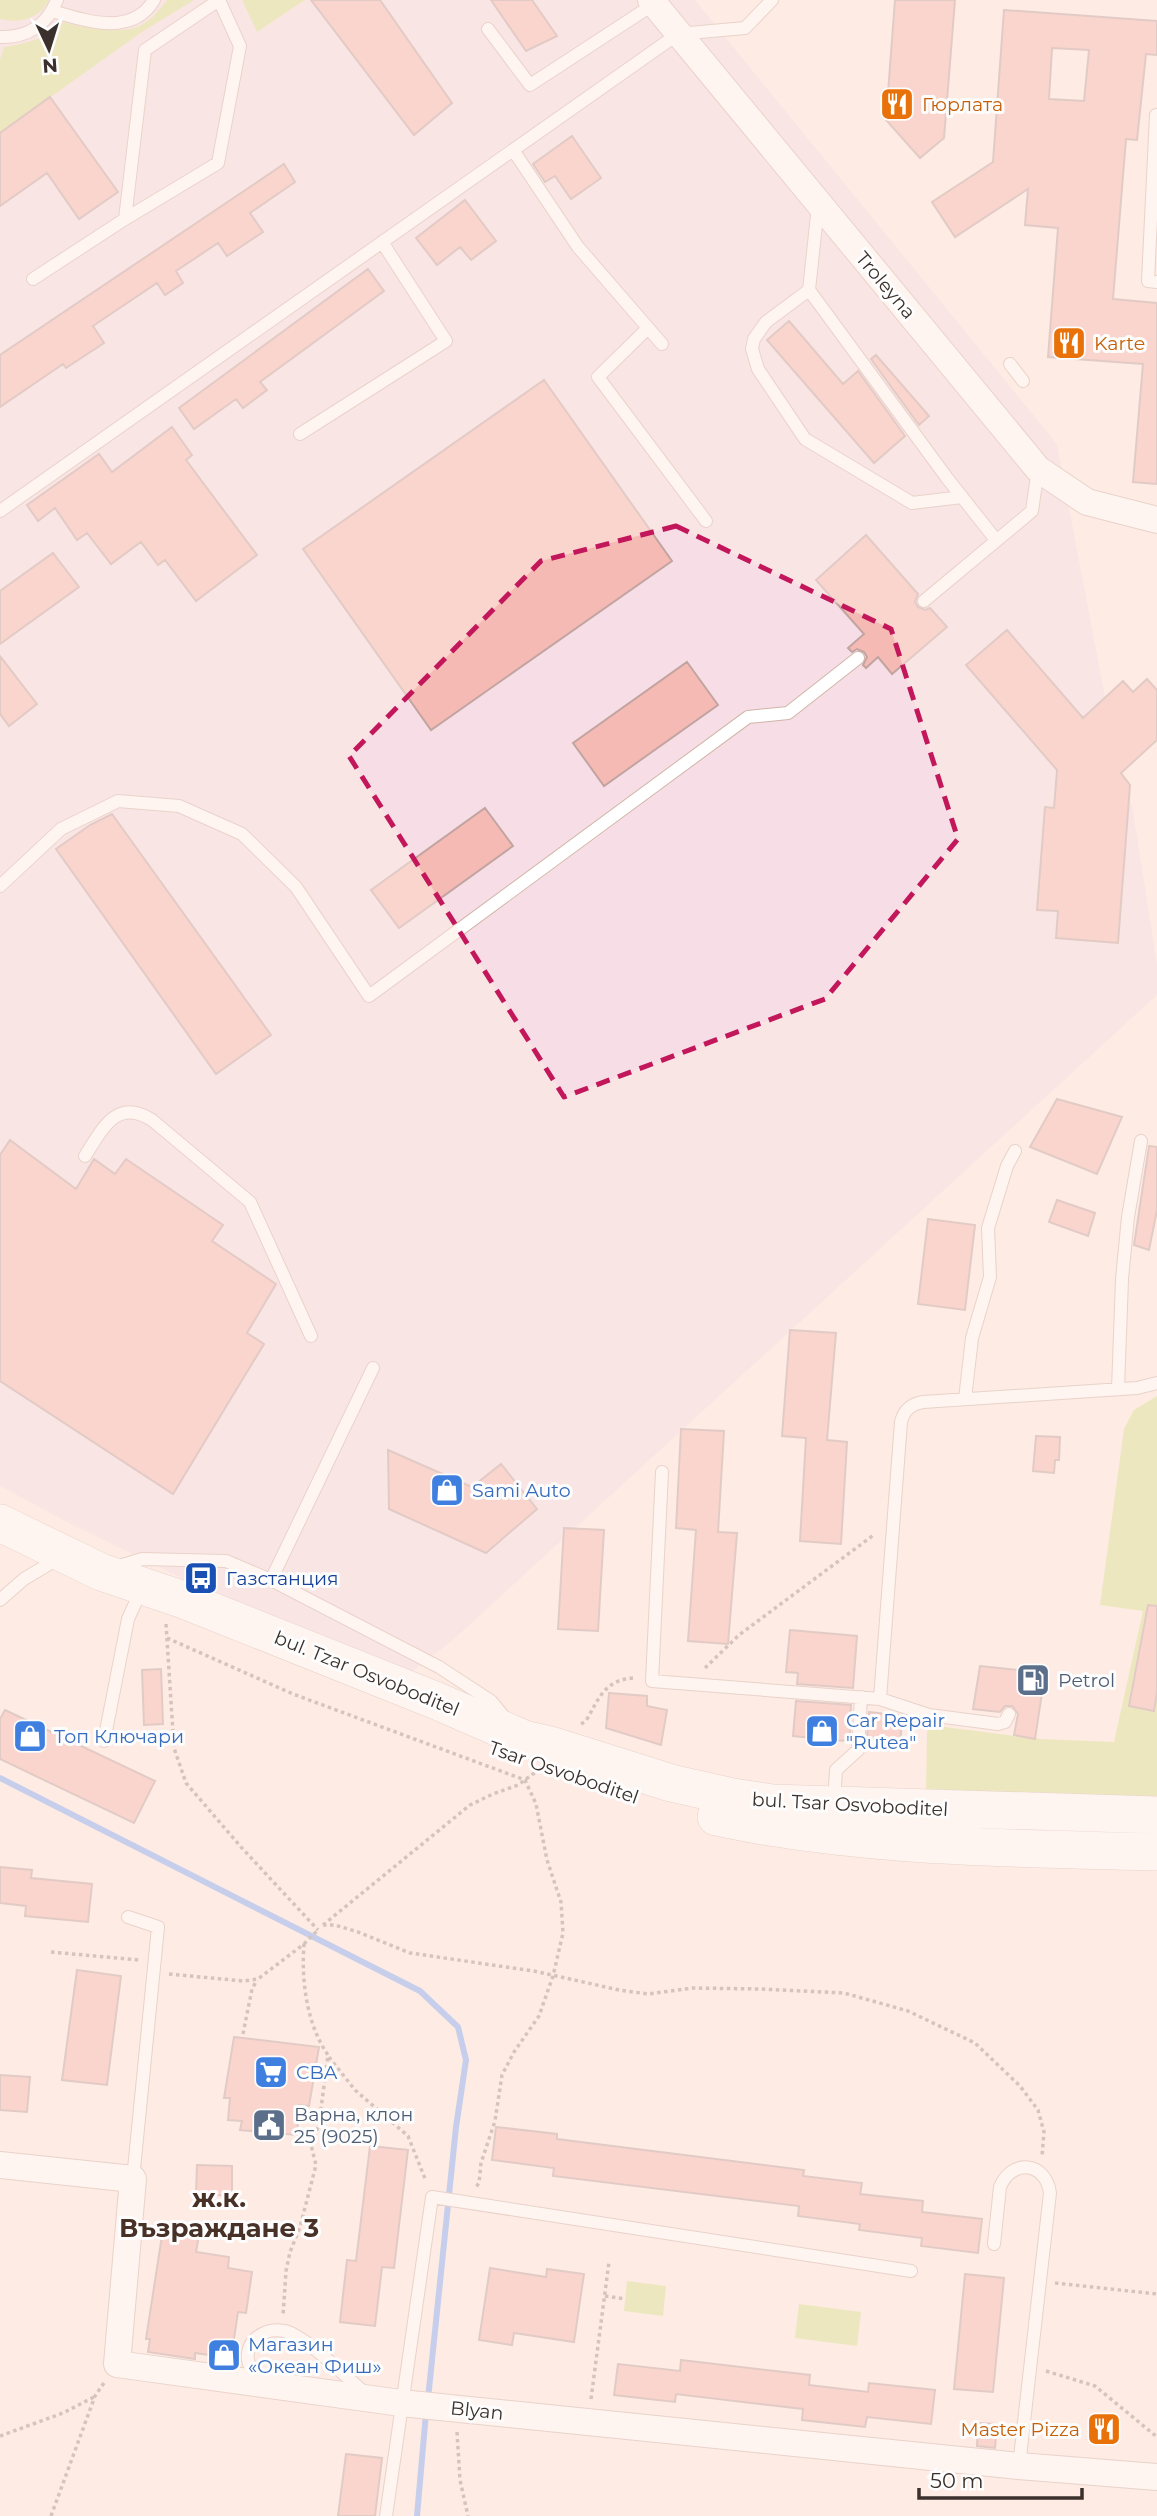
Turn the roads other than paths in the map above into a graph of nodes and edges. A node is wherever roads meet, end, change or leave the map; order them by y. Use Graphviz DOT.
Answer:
graph roads {
  1 [pos="155,0"];
  2 [pos="219,0"];
  3 [pos="772,0"];
  4 [pos="652,2"];
  5 [pos="54,5"];
  6 [pos="488,29"];
  7 [pos="678,34"];
  8 [pos="0,37"];
  9 [pos="1156,115"];
  10 [pos="513,150"];
  11 [pos="818,202"];
  12 [pos="125,219"];
  13 [pos="382,242"];
  14 [pos="33,279"];
  15 [pos="1157,282"];
  16 [pos="809,290"];
  17 [pos="648,328"];
  18 [pos="662,344"];
  19 [pos="1010,364"];
  20 [pos="1023,381"];
  21 [pos="300,434"];
  22 [pos="1038,469"];
  23 [pos="962,497"];
  24 [pos="0,511"];
  25 [pos="1157,520"];
  26 [pos="706,521"];
  27 [pos="996,540"];
  28 [pos="924,601"];
  29 [pos="858,658"];
  30 [pos="0,886"];
  31 [pos="1141,1141"];
  32 [pos="1015,1152"];
  33 [pos="85,1156"];
  34 [pos="312,1336"];
  35 [pos="373,1368"];
  36 [pos="1157,1383"];
  37 [pos="1137,1388"];
  38 [pos="1118,1389"];
  39 [pos="1157,1390"];
  40 [pos="965,1399"];
  41 [pos="662,1472"];
  42 [pos="0,1523"];
  43 [pos="64,1555"];
  44 [pos="101,1572"];
  45 [pos="271,1580"];
  46 [pos="0,1600"];
  47 [pos="157,1616"];
  48 [pos="861,1697"];
  49 [pos="880,1699"];
  50 [pos="982,1710"];
  51 [pos="1009,1714"];
  52 [pos="970,1720"];
  53 [pos="104,1741"];
  54 [pos="535,1758"];
  55 [pos="834,1806"];
  56 [pos="1157,1815"];
  57 [pos="1062,1849"];
  58 [pos="1157,1852"];
  59 [pos="1157,1867"];
  60 [pos="128,1917"];
  61 [pos="0,2165"];
  62 [pos="133,2179"];
  63 [pos="994,2244"];
  64 [pos="911,2271"];
  65 [pos="253,2375"];
  66 [pos="371,2398"];
  67 [pos="407,2403"];
  68 [pos="1019,2466"];
  69 [pos="1157,2477"];
  70 [pos="386,2516"];
  1 -- 5 [label="lane"];
  2 -- 12 [label="lane"];
  2 -- 12 [label="lane"];
  3 -- 7 [label="lane"];
  4 -- 6 [label="lane"];
  4 -- 7 [label="street, Troleyna"];
  5 -- 8 [label="lane"];
  7 -- 10 [label="lane"];
  7 -- 11 [label="street, Troleyna"];
  9 -- 15 [label="lane"];
  10 -- 13 [label="lane"];
  10 -- 17 [label="lane"];
  11 -- 16 [label="lane"];
  11 -- 22 [label="street, Troleyna"];
  12 -- 14 [label="lane"];
  13 -- 21 [label="lane"];
  13 -- 24 [label="lane"];
  16 -- 23 [label="lane"];
  16 -- 23 [label="lane"];
  17 -- 18 [label="lane"];
  17 -- 26 [label="lane"];
  19 -- 20 [label="lane"];
  22 -- 25 [label="street, Troleyna"];
  22 -- 27 [label="lane"];
  23 -- 27 [label="lane"];
  27 -- 28 [label="lane"];
  29 -- 30 [label="lane"];
  31 -- 38 [label="lane"];
  32 -- 40 [label="lane"];
  33 -- 34 [label="lane"];
  35 -- 45 [label="lane"];
  36 -- 37 [label="lane"];
  37 -- 38 [label="lane"];
  37 -- 39 [label="lane"];
  38 -- 40 [label="lane"];
  40 -- 49 [label="lane"];
  41 -- 48 [label="lane"];
  42 -- 43 [label="main road, bul. Tsar Osvoboditel"];
  43 -- 44 [label="main road, bul. Tsar Osvoboditel"];
  43 -- 46 [label="lane"];
  44 -- 45 [label="lane"];
  44 -- 47 [label="main road, Tsar Osvoboditel"];
  44 -- 54 [label="main road, bul. Tsar Osvoboditel"];
  45 -- 54 [label="lane"];
  47 -- 53 [label="lane"];
  47 -- 54 [label="main road, Tsar Osvoboditel"];
  48 -- 49 [label="lane"];
  48 -- 55 [label="lane"];
  49 -- 52 [label="lane"];
  50 -- 52 [label="lane"];
  51 -- 52 [label="lane"];
  54 -- 55 [label="main road, bul. Tsar Osvoboditel"];
  54 -- 57 [label="main road, Tsar Osvoboditel"];
  55 -- 56 [label="main road, bul. Tsar Osvoboditel"];
  57 -- 58 [label="main road"];
  57 -- 59 [label="main road"];
  60 -- 62 [label="lane"];
  61 -- 62 [label="street"];
  62 -- 65 [label="street, Blyan"];
  63 -- 68 [label="lane"];
  64 -- 67 [label="lane"];
  65 -- 66 [label="street, Blyan"];
  65 -- 66 [label="lane"];
  66 -- 67 [label="street, Blyan"];
  67 -- 68 [label="street, Blyan"];
  67 -- 70 [label="lane"];
  68 -- 69 [label="street, Blyan"];
}
